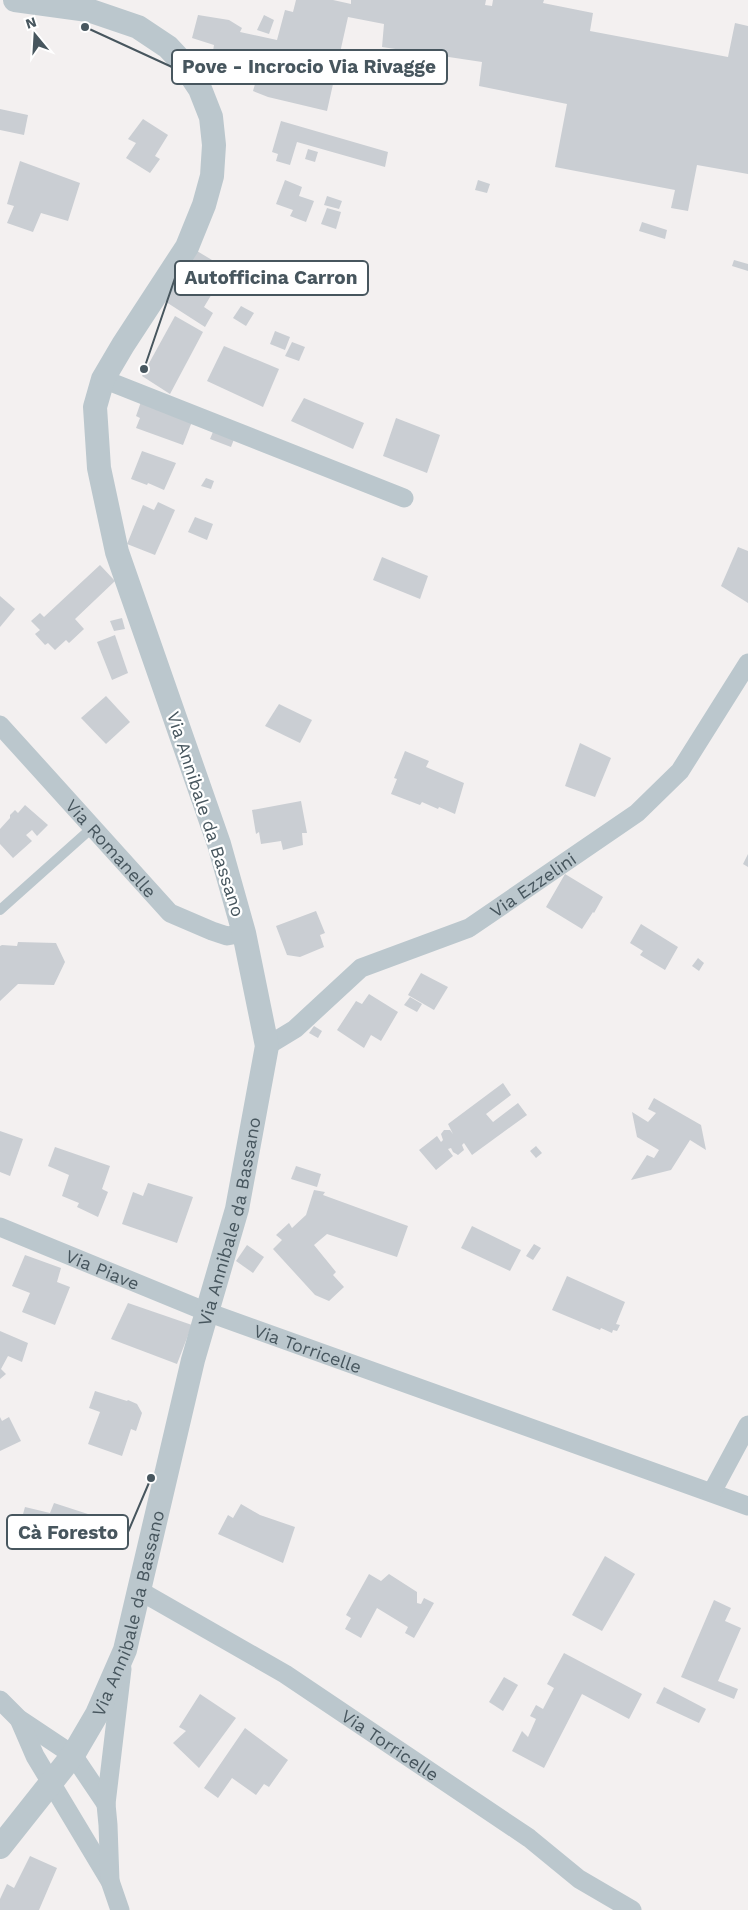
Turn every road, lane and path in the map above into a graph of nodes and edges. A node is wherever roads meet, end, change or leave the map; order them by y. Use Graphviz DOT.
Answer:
graph roads {
  1 [pos="15,0"];
  2 [pos="89,5"];
  3 [pos="103,379"];
  4 [pos="404,498"];
  5 [pos="748,663"];
  6 [pos="0,725"];
  7 [pos="93,827"];
  8 [pos="0,910"];
  9 [pos="244,933"];
  10 [pos="267,1046"];
  11 [pos="0,1227"];
  12 [pos="207,1312"];
  13 [pos="748,1425"];
  14 [pos="712,1492"];
  15 [pos="748,1506"];
  16 [pos="140,1591"];
  17 [pos="125,1650"];
  18 [pos="0,1700"];
  19 [pos="19,1719"];
  20 [pos="73,1755"];
  21 [pos="52,1783"];
  22 [pos="106,1804"];
  23 [pos="0,1847"];
  24 [pos="110,1881"];
  25 [pos="120,1910"];
  26 [pos="632,1910"];
  1 -- 2 [label="street, Via Annibale da Bassano"];
  2 -- 3 [label="street, Via Annibale da Bassano"];
  3 -- 4 [label="street"];
  3 -- 9 [label="street, Via Annibale da Bassano"];
  5 -- 10 [label="street, Via Ezzelini"];
  6 -- 7 [label="street, Via Romanelle"];
  7 -- 8 [label="lane"];
  7 -- 9 [label="street, Via Romanelle"];
  9 -- 10 [label="street, Via Annibale da Bassano"];
  10 -- 12 [label="street, Via Annibale da Bassano"];
  11 -- 12 [label="street, Via Piave"];
  12 -- 14 [label="street, Via Torricelle"];
  12 -- 16 [label="street, Via Annibale da Bassano"];
  13 -- 14 [label="street"];
  14 -- 15 [label="street, Via Torricelle"];
  16 -- 17 [label="street, Via Annibale da Bassano"];
  16 -- 26 [label="street, Via Torricelle"];
  17 -- 20 [label="street, Via Annibale da Bassano"];
  17 -- 22 [label="street"];
  18 -- 19 [label="street"];
  19 -- 20 [label="street"];
  19 -- 21 [label="street"];
  20 -- 21 [label="street, Via Annibale da Bassano"];
  20 -- 22 [label="street"];
  21 -- 23 [label="street, Via Annibale da Bassano"];
  21 -- 24 [label="street"];
  22 -- 24 [label="street"];
  24 -- 25 [label="street"];
}
